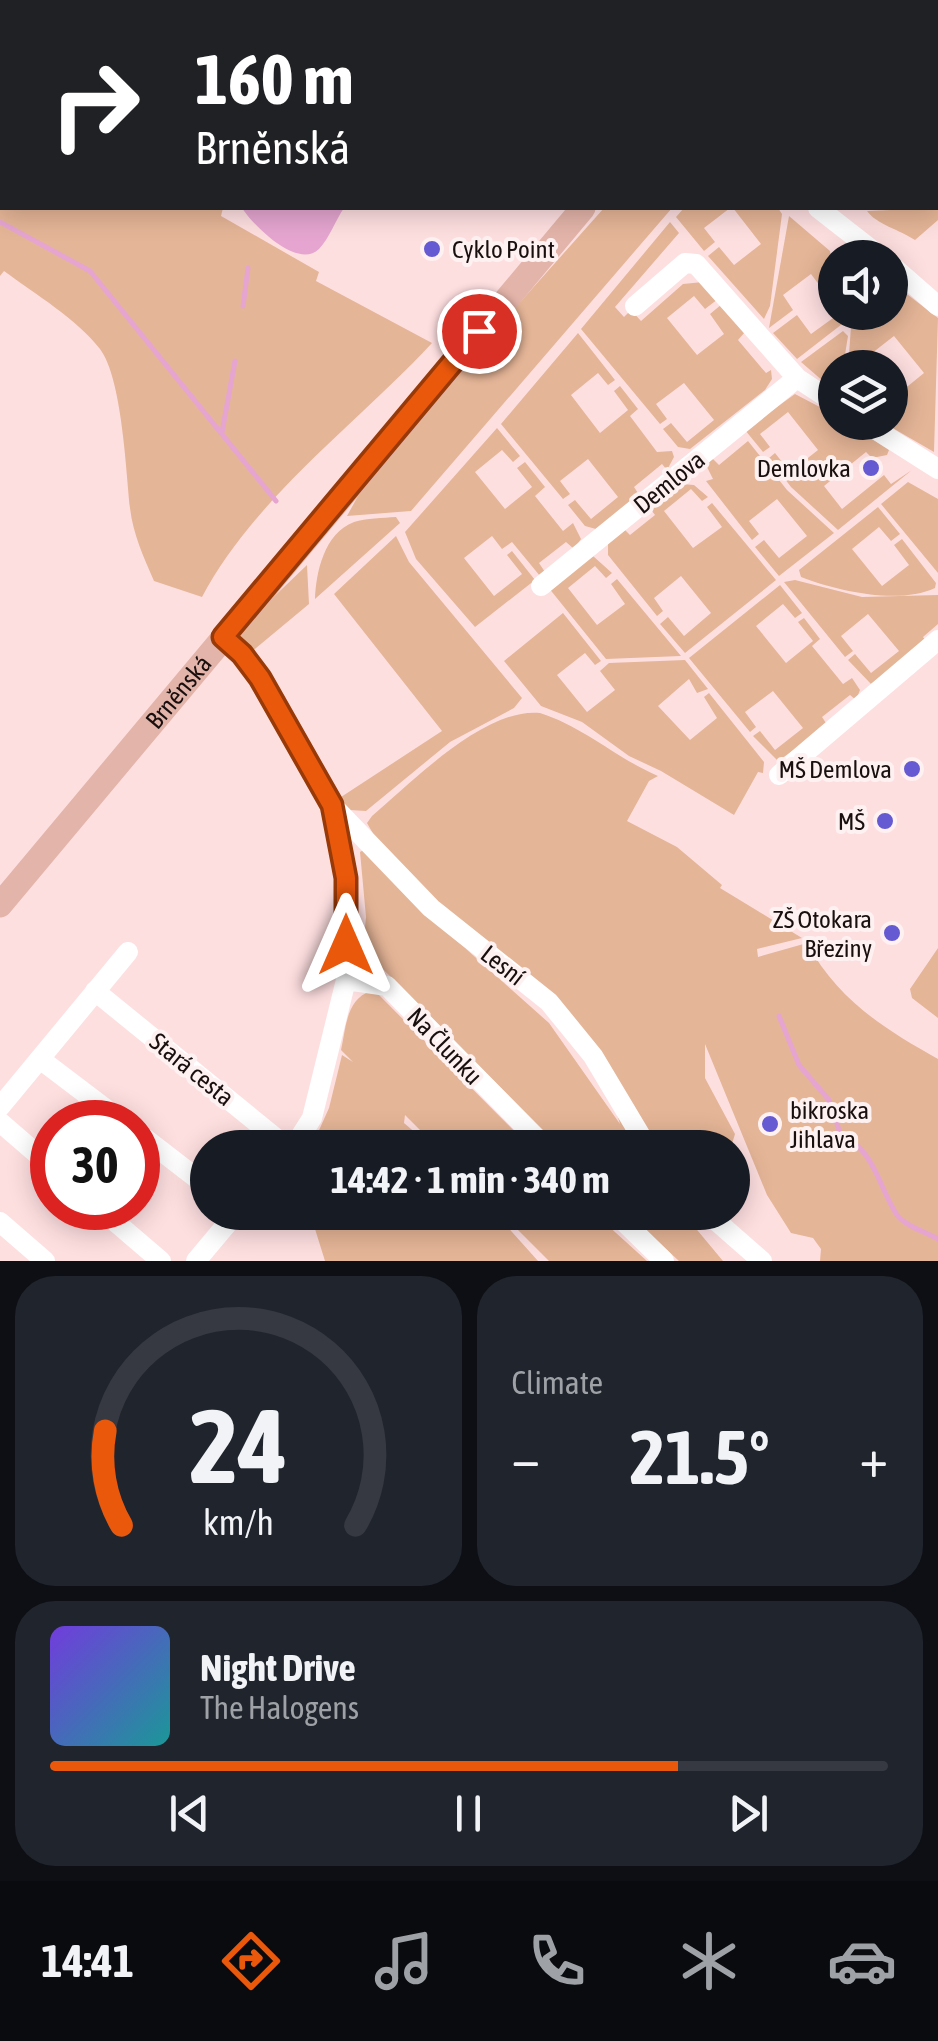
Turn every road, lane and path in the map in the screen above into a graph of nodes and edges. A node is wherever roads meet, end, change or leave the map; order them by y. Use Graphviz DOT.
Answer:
graph roads {
  1 [pos="581,210"];
  2 [pos="821,210"];
  3 [pos="859,240"];
  4 [pos="908,280"];
  5 [pos="635,306"];
  6 [pos="938,306"];
  7 [pos="797,378"];
  8 [pos="818,392"];
  9 [pos="892,440"];
  10 [pos="938,469"];
  11 [pos="541,586"];
  12 [pos="223,637"];
  13 [pos="938,640"];
  14 [pos="780,775"];
  15 [pos="332,805"];
  16 [pos="0,906"];
  17 [pos="128,952"];
  18 [pos="346,980"];
  19 [pos="96,992"];
  20 [pos="40,1059"];
  21 [pos="95,1100"];
  22 [pos="0,1107"];
  23 [pos="0,1122"];
  24 [pos="268,1130"];
  25 [pos="304,1130"];
  26 [pos="528,1130"];
  27 [pos="637,1130"];
  28 [pos="30,1148"];
  29 [pos="160,1150"];
  30 [pos="190,1173"];
  31 [pos="0,1222"];
  32 [pos="126,1230"];
  33 [pos="222,1230"];
  34 [pos="632,1230"];
  35 [pos="727,1230"];
  36 [pos="46,1261"];
  37 [pos="162,1261"];
  38 [pos="196,1261"];
  39 [pos="664,1261"];
  40 [pos="762,1261"];
  1 -- 12 [label="main road, Brněnská"];
  2 -- 3 [label="street"];
  4 -- 6 [label="street"];
  5 -- 7 [label="street"];
  7 -- 8 [label="street"];
  7 -- 11 [label="street, Demlova"];
  9 -- 10 [label="street"];
  12 -- 15 [label="street"];
  12 -- 16 [label="main road, Brněnská"];
  13 -- 14 [label="street"];
  15 -- 18 [label="street"];
  15 -- 27 [label="street, Lesní"];
  17 -- 19 [label="street"];
  18 -- 25 [label="street, Stará cesta"];
  18 -- 26 [label="street, Na Člunku"];
  19 -- 20 [label="street"];
  19 -- 24 [label="street, Stará cesta"];
  20 -- 21 [label="street"];
  20 -- 22 [label="street"];
  23 -- 28 [label="street"];
  29 -- 30 [label="street"];
  31 -- 36 [label="street"];
  32 -- 37 [label="street"];
  33 -- 38 [label="street"];
  34 -- 39 [label="street"];
  35 -- 40 [label="street"];
}
